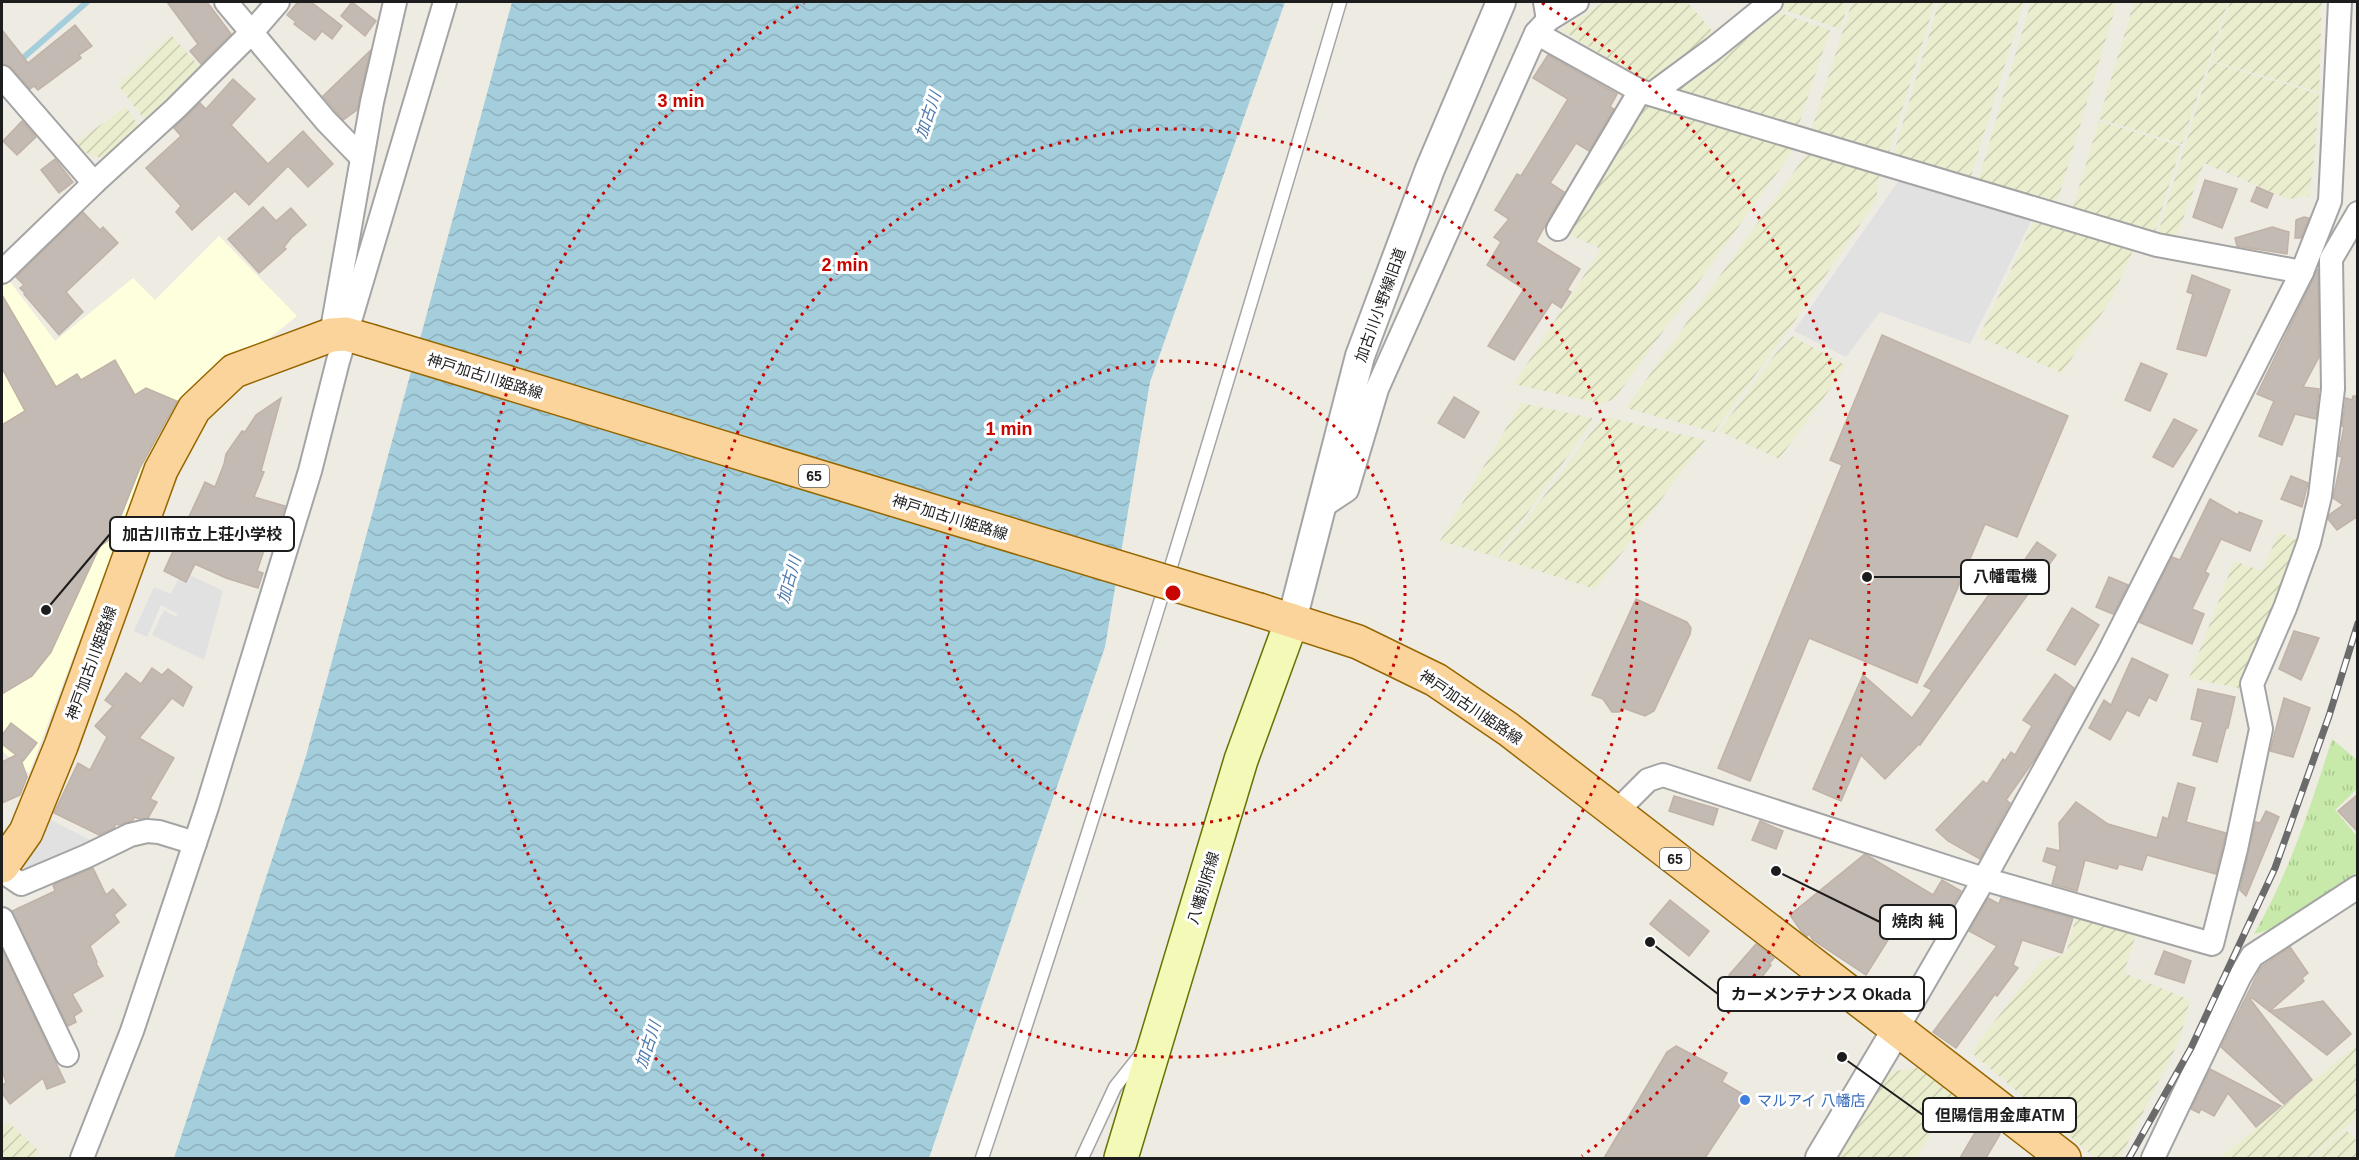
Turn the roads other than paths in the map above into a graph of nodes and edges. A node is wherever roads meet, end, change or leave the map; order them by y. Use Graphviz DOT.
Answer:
graph roads {
  1 [pos="226,2"];
  2 [pos="278,2"];
  3 [pos="395,2"];
  4 [pos="445,2"];
  5 [pos="1340,2"];
  6 [pos="1501,2"];
  7 [pos="1577,2"];
  8 [pos="1771,2"];
  9 [pos="2340,2"];
  10 [pos="1543,18"];
  11 [pos="252,32"];
  12 [pos="2,76"];
  13 [pos="1646,93"];
  14 [pos="362,158"];
  15 [pos="94,183"];
  16 [pos="2358,213"];
  17 [pos="1558,229"];
  18 [pos="2321,254"];
  19 [pos="2,272"];
  20 [pos="2302,272"];
  21 [pos="349,336"];
  22 [pos="1320,508"];
  23 [pos="1292,620"];
  24 [pos="1615,813"];
  25 [pos="195,843"];
  26 [pos="2,866"];
  27 [pos="2,871"];
  28 [pos="1984,879"];
  29 [pos="2357,889"];
  30 [pos="2,919"];
  31 [pos="1897,1029"];
  32 [pos="1160,1031"];
  33 [pos="68,1055"];
  34 [pos="82,1158"];
  35 [pos="982,1158"];
  36 [pos="1082,1158"];
  37 [pos="1121,1158"];
  38 [pos="1820,1158"];
  39 [pos="2064,1158"];
  40 [pos="2153,1158"];
  1 -- 11 [label="street"];
  2 -- 11 [label="street"];
  3 -- 14 [label="street"];
  4 -- 21 [label="street"];
  5 -- 35 [label="lane"];
  6 -- 22 [label="street, 加古川小野線旧道"];
  7 -- 10 [label="street"];
  8 -- 13 [label="street"];
  9 -- 18 [label="street"];
  10 -- 13 [label="street"];
  10 -- 22 [label="street"];
  11 -- 14 [label="street"];
  11 -- 15 [label="street"];
  12 -- 15 [label="street"];
  13 -- 17 [label="street"];
  13 -- 20 [label="street"];
  14 -- 21 [label="street"];
  15 -- 19 [label="street"];
  16 -- 18 [label="street"];
  18 -- 20 [label="street"];
  18 -- 28 [label="street"];
  20 -- 28 [label="street"];
  21 -- 23 [label="main road, 神戸加古川姫路線 / 65, bridge"];
  21 -- 25 [label="street"];
  21 -- 26 [label="main road, 神戸加古川姫路線"];
  22 -- 23 [label="street, 加古川小野線旧道"];
  23 -- 24 [label="main road, 神戸加古川姫路線 / 65"];
  23 -- 32 [label="main road, 八幡別府線"];
  24 -- 28 [label="street"];
  24 -- 31 [label="main road, 神戸加古川姫路線 / 65"];
  25 -- 27 [label="street"];
  25 -- 34 [label="street"];
  28 -- 31 [label="street"];
  29 -- 40 [label="street"];
  30 -- 33 [label="street"];
  31 -- 38 [label="street"];
  31 -- 39 [label="main road, 神戸加古川姫路線 / 65"];
  32 -- 36 [label="lane"];
  32 -- 37 [label="main road, 八幡別府線"];
}
